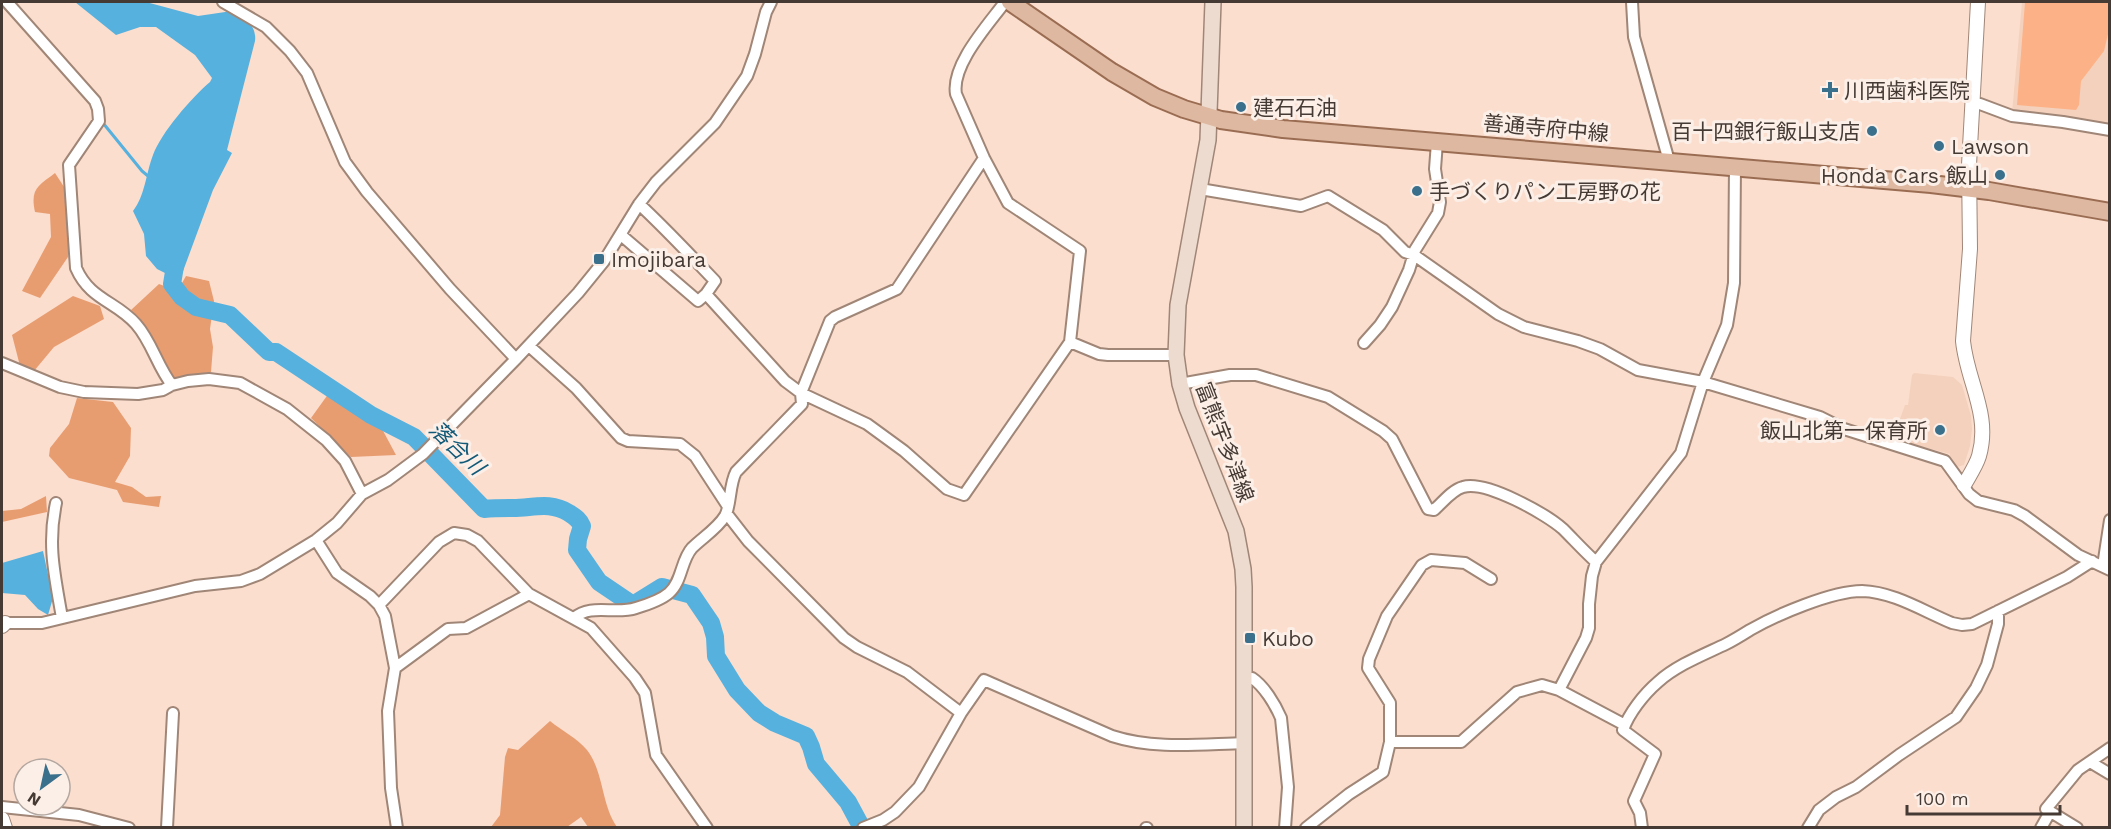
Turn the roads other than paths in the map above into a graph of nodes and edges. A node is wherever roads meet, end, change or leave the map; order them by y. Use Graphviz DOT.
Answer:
graph roads {
  1 [pos="7,2"];
  2 [pos="223,2"];
  3 [pos="771,2"];
  4 [pos="1005,2"];
  5 [pos="1010,2"];
  6 [pos="1213,2"];
  7 [pos="1632,2"];
  8 [pos="1978,2"];
  9 [pos="1972,103"];
  10 [pos="1209,116"];
  11 [pos="2109,130"];
  12 [pos="1437,142"];
  13 [pos="984,158"];
  14 [pos="1669,160"];
  15 [pos="1735,166"];
  16 [pos="1200,189"];
  17 [pos="1970,189"];
  18 [pos="639,204"];
  19 [pos="2109,212"];
  20 [pos="621,235"];
  21 [pos="1414,255"];
  22 [pos="706,294"];
  23 [pos="1071,342"];
  24 [pos="1364,343"];
  25 [pos="529,346"];
  26 [pos="1176,355"];
  27 [pos="516,359"];
  28 [pos="2,363"];
  29 [pos="1703,382"];
  30 [pos="1180,384"];
  31 [pos="172,385"];
  32 [pos="801,393"];
  33 [pos="1964,485"];
  34 [pos="362,494"];
  35 [pos="56,503"];
  36 [pos="727,509"];
  37 [pos="2109,520"];
  38 [pos="316,540"];
  39 [pos="2092,561"];
  40 [pos="1596,562"];
  41 [pos="2106,568"];
  42 [pos="1491,579"];
  43 [pos="529,594"];
  44 [pos="380,604"];
  45 [pos="1998,611"];
  46 [pos="62,618"];
  47 [pos="574,618"];
  48 [pos="3,624"];
  49 [pos="395,668"];
  50 [pos="1244,681"];
  51 [pos="1558,690"];
  52 [pos="173,713"];
  53 [pos="961,713"];
  54 [pos="1625,725"];
  55 [pos="1390,742"];
  56 [pos="1245,743"];
  57 [pos="2109,748"];
  58 [pos="2090,762"];
  59 [pos="2109,774"];
  60 [pos="2,807"];
  61 [pos="2050,812"];
  62 [pos="2,819"];
  63 [pos="864,827"];
  64 [pos="5,828"];
  65 [pos="129,828"];
  66 [pos="167,828"];
  67 [pos="397,828"];
  68 [pos="708,828"];
  69 [pos="1244,828"];
  70 [pos="1285,828"];
  71 [pos="1306,828"];
  72 [pos="1642,828"];
  73 [pos="1808,828"];
  74 [pos="2041,828"];
  75 [pos="2077,828"];
  1 -- 31 [label="street"];
  2 -- 27 [label="street"];
  3 -- 18 [label="street"];
  4 -- 13 [label="street"];
  5 -- 10 [label="main road, 善通寺府中線"];
  6 -- 10 [label="main road, 富熊宇多津線"];
  7 -- 14 [label="street"];
  8 -- 9 [label="street"];
  9 -- 11 [label="street"];
  9 -- 17 [label="street"];
  10 -- 12 [label="main road, 善通寺府中線"];
  10 -- 16 [label="main road, 富熊宇多津線"];
  12 -- 14 [label="main road, 善通寺府中線"];
  12 -- 21 [label="street"];
  13 -- 23 [label="street"];
  13 -- 32 [label="street"];
  14 -- 15 [label="main road, 善通寺府中線"];
  15 -- 17 [label="main road, 善通寺府中線"];
  15 -- 29 [label="street"];
  16 -- 21 [label="street"];
  16 -- 26 [label="main road, 富熊宇多津線"];
  17 -- 19 [label="main road, 善通寺府中線"];
  17 -- 33 [label="street"];
  18 -- 20 [label="street"];
  18 -- 22 [label="street"];
  20 -- 22 [label="street"];
  20 -- 25 [label="street"];
  21 -- 24 [label="street"];
  21 -- 29 [label="street"];
  22 -- 32 [label="street"];
  23 -- 26 [label="street"];
  23 -- 32 [label="street"];
  25 -- 27 [label="street"];
  25 -- 36 [label="street"];
  26 -- 30 [label="main road, 富熊宇多津線"];
  27 -- 34 [label="street"];
  28 -- 31 [label="street"];
  29 -- 33 [label="street"];
  29 -- 40 [label="street"];
  30 -- 40 [label="street"];
  30 -- 50 [label="main road, 富熊宇多津線"];
  31 -- 34 [label="street"];
  32 -- 36 [label="street"];
  33 -- 39 [label="street"];
  34 -- 38 [label="street"];
  35 -- 46 [label="street"];
  36 -- 47 [label="street"];
  36 -- 53 [label="street"];
  37 -- 41 [label="street"];
  38 -- 44 [label="street"];
  38 -- 46 [label="street"];
  39 -- 41 [label="street"];
  39 -- 45 [label="street"];
  40 -- 51 [label="street"];
  42 -- 55 [label="street"];
  43 -- 44 [label="street"];
  43 -- 47 [label="street"];
  43 -- 49 [label="street"];
  44 -- 49 [label="street"];
  45 -- 54 [label="street"];
  45 -- 73 [label="street"];
  46 -- 48 [label="street"];
  47 -- 68 [label="street"];
  49 -- 67 [label="street"];
  50 -- 56 [label="main road, 富熊宇多津線"];
  50 -- 70 [label="street"];
  51 -- 54 [label="street"];
  51 -- 55 [label="street"];
  52 -- 66 [label="street"];
  53 -- 56 [label="street"];
  53 -- 63 [label="street"];
  54 -- 72 [label="street"];
  55 -- 71 [label="street"];
  56 -- 69 [label="main road, 富熊宇多津線"];
  57 -- 58 [label="street"];
  58 -- 59 [label="street"];
  58 -- 61 [label="street"];
  60 -- 65 [label="street"];
  61 -- 74 [label="street"];
  61 -- 75 [label="street"];
  62 -- 64 [label="street"];
}
